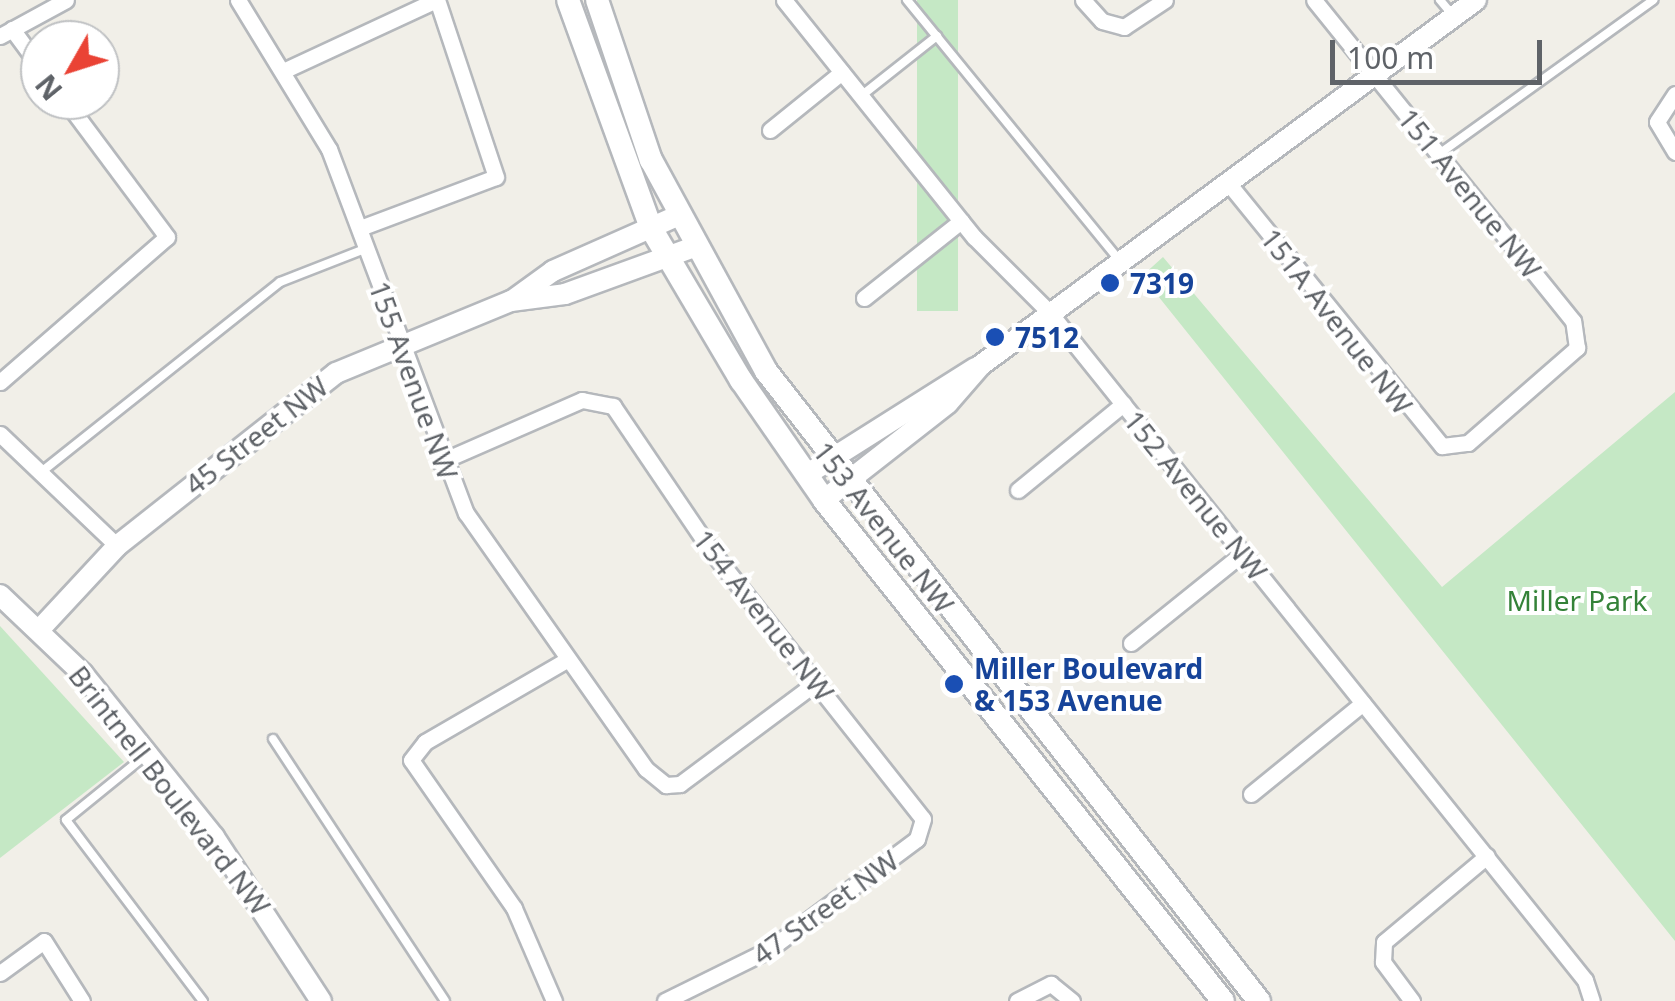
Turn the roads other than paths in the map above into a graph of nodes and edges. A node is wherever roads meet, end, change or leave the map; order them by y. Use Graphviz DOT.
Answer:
graph roads {
  1 [pos="66,0"];
  2 [pos="238,0"];
  3 [pos="436,0"];
  4 [pos="568,0"];
  5 [pos="597,0"];
  6 [pos="784,0"];
  7 [pos="907,0"];
  8 [pos="1083,0"];
  9 [pos="1165,0"];
  10 [pos="1314,0"];
  11 [pos="1476,0"];
  12 [pos="1653,0"];
  13 [pos="1447,8"];
  14 [pos="6,33"];
  15 [pos="937,36"];
  16 [pos="283,71"];
  17 [pos="842,72"];
  18 [pos="1374,74"];
  19 [pos="1675,94"];
  20 [pos="862,96"];
  21 [pos="80,120"];
  22 [pos="770,130"];
  23 [pos="1675,152"];
  24 [pos="1439,154"];
  25 [pos="1229,184"];
  26 [pos="676,216"];
  27 [pos="961,221"];
  28 [pos="360,228"];
  29 [pos="651,228"];
  30 [pos="694,247"];
  31 [pos="367,248"];
  32 [pos="667,257"];
  33 [pos="1121,262"];
  34 [pos="864,298"];
  35 [pos="511,301"];
  36 [pos="1050,313"];
  37 [pos="400,342"];
  38 [pos="981,365"];
  39 [pos="0,382"];
  40 [pos="1123,404"];
  41 [pos="0,434"];
  42 [pos="1452,448"];
  43 [pos="829,460"];
  44 [pos="440,462"];
  45 [pos="40,473"];
  46 [pos="806,475"];
  47 [pos="847,482"];
  48 [pos="1018,490"];
  49 [pos="824,500"];
  50 [pos="118,546"];
  51 [pos="1243,554"];
  52 [pos="0,595"];
  53 [pos="40,629"];
  54 [pos="1131,644"];
  55 [pos="565,661"];
  56 [pos="817,682"];
  57 [pos="1363,703"];
  58 [pos="273,738"];
  59 [pos="148,753"];
  60 [pos="1251,794"];
  61 [pos="924,828"];
  62 [pos="1486,856"];
  63 [pos="0,973"];
  64 [pos="82,1001"];
  65 [pos="203,1001"];
  66 [pos="321,1001"];
  67 [pos="445,1001"];
  68 [pos="554,1001"];
  69 [pos="664,1001"];
  70 [pos="1017,1001"];
  71 [pos="1072,1001"];
  72 [pos="1224,1001"];
  73 [pos="1259,1001"];
  74 [pos="1412,1001"];
  75 [pos="1592,1001"];
  1 -- 14 [label="street"];
  2 -- 16 [label="street, 155 Avenue NW"];
  3 -- 16 [label="street"];
  3 -- 28 [label="street"];
  4 -- 29 [label="main road, 153 Avenue NW"];
  5 -- 26 [label="main road, 153 Avenue NW"];
  6 -- 17 [label="street, 152 Avenue NW"];
  7 -- 15 [label="lane"];
  8 -- 9 [label="street"];
  10 -- 18 [label="street, 151 Avenue NW"];
  11 -- 13 [label="street"];
  12 -- 24 [label="lane"];
  13 -- 18 [label="street"];
  15 -- 20 [label="lane"];
  15 -- 33 [label="lane"];
  16 -- 28 [label="street, 155 Avenue NW"];
  17 -- 20 [label="street, 152 Avenue NW"];
  17 -- 22 [label="street"];
  18 -- 24 [label="street, 151 Avenue NW"];
  18 -- 25 [label="street"];
  19 -- 23 [label="street"];
  20 -- 27 [label="street, 152 Avenue NW"];
  21 -- 39 [label="street"];
  24 -- 42 [label="street, 151 Avenue NW"];
  25 -- 33 [label="street"];
  25 -- 42 [label="street, 151A Avenue NW"];
  26 -- 29 [label="street, 45 Street NW"];
  26 -- 30 [label="main road, 153 Avenue NW"];
  27 -- 34 [label="street"];
  27 -- 36 [label="street, 152 Avenue NW"];
  28 -- 31 [label="street, 155 Avenue NW"];
  29 -- 32 [label="main road, 153 Avenue NW"];
  29 -- 35 [label="street, 45 Street NW"];
  30 -- 32 [label="street, 45 Street NW"];
  30 -- 43 [label="main road, 153 Avenue NW"];
  31 -- 37 [label="street, 155 Avenue NW"];
  31 -- 45 [label="lane"];
  32 -- 35 [label="street, 45 Street NW"];
  32 -- 46 [label="main road, 153 Avenue NW"];
  33 -- 36 [label="street"];
  35 -- 37 [label="street, 45 Street NW"];
  36 -- 38 [label="street"];
  36 -- 40 [label="street, 152 Avenue NW"];
  37 -- 44 [label="street, 155 Avenue NW"];
  37 -- 50 [label="street, 45 Street NW"];
  38 -- 43 [label="street"];
  38 -- 47 [label="street"];
  40 -- 48 [label="street"];
  40 -- 51 [label="street, 152 Avenue NW"];
  41 -- 45 [label="street"];
  43 -- 46 [label="street"];
  43 -- 47 [label="main road, 153 Avenue NW"];
  44 -- 55 [label="street, 155 Avenue NW"];
  44 -- 56 [label="street, 154 Avenue NW"];
  45 -- 50 [label="street"];
  46 -- 49 [label="main road, 153 Avenue NW"];
  47 -- 49 [label="street"];
  47 -- 73 [label="main road, 153 Avenue NW"];
  49 -- 72 [label="main road, 153 Avenue NW"];
  50 -- 53 [label="street, 45 Street NW"];
  51 -- 54 [label="street"];
  51 -- 57 [label="street, 152 Avenue NW"];
  52 -- 53 [label="street, Brintnell Boulevard NW"];
  53 -- 59 [label="street, Brintnell Boulevard NW"];
  55 -- 56 [label="street, 155 Avenue NW"];
  55 -- 68 [label="street"];
  56 -- 61 [label="street, 154 Avenue NW"];
  57 -- 60 [label="street"];
  57 -- 62 [label="street, 152 Avenue NW"];
  58 -- 67 [label="lane"];
  59 -- 65 [label="lane"];
  59 -- 66 [label="street, Brintnell Boulevard NW"];
  61 -- 69 [label="street, 47 Street NW"];
  62 -- 74 [label="street"];
  62 -- 75 [label="street, 152 Avenue NW"];
  63 -- 64 [label="street"];
  70 -- 71 [label="street"];
}
